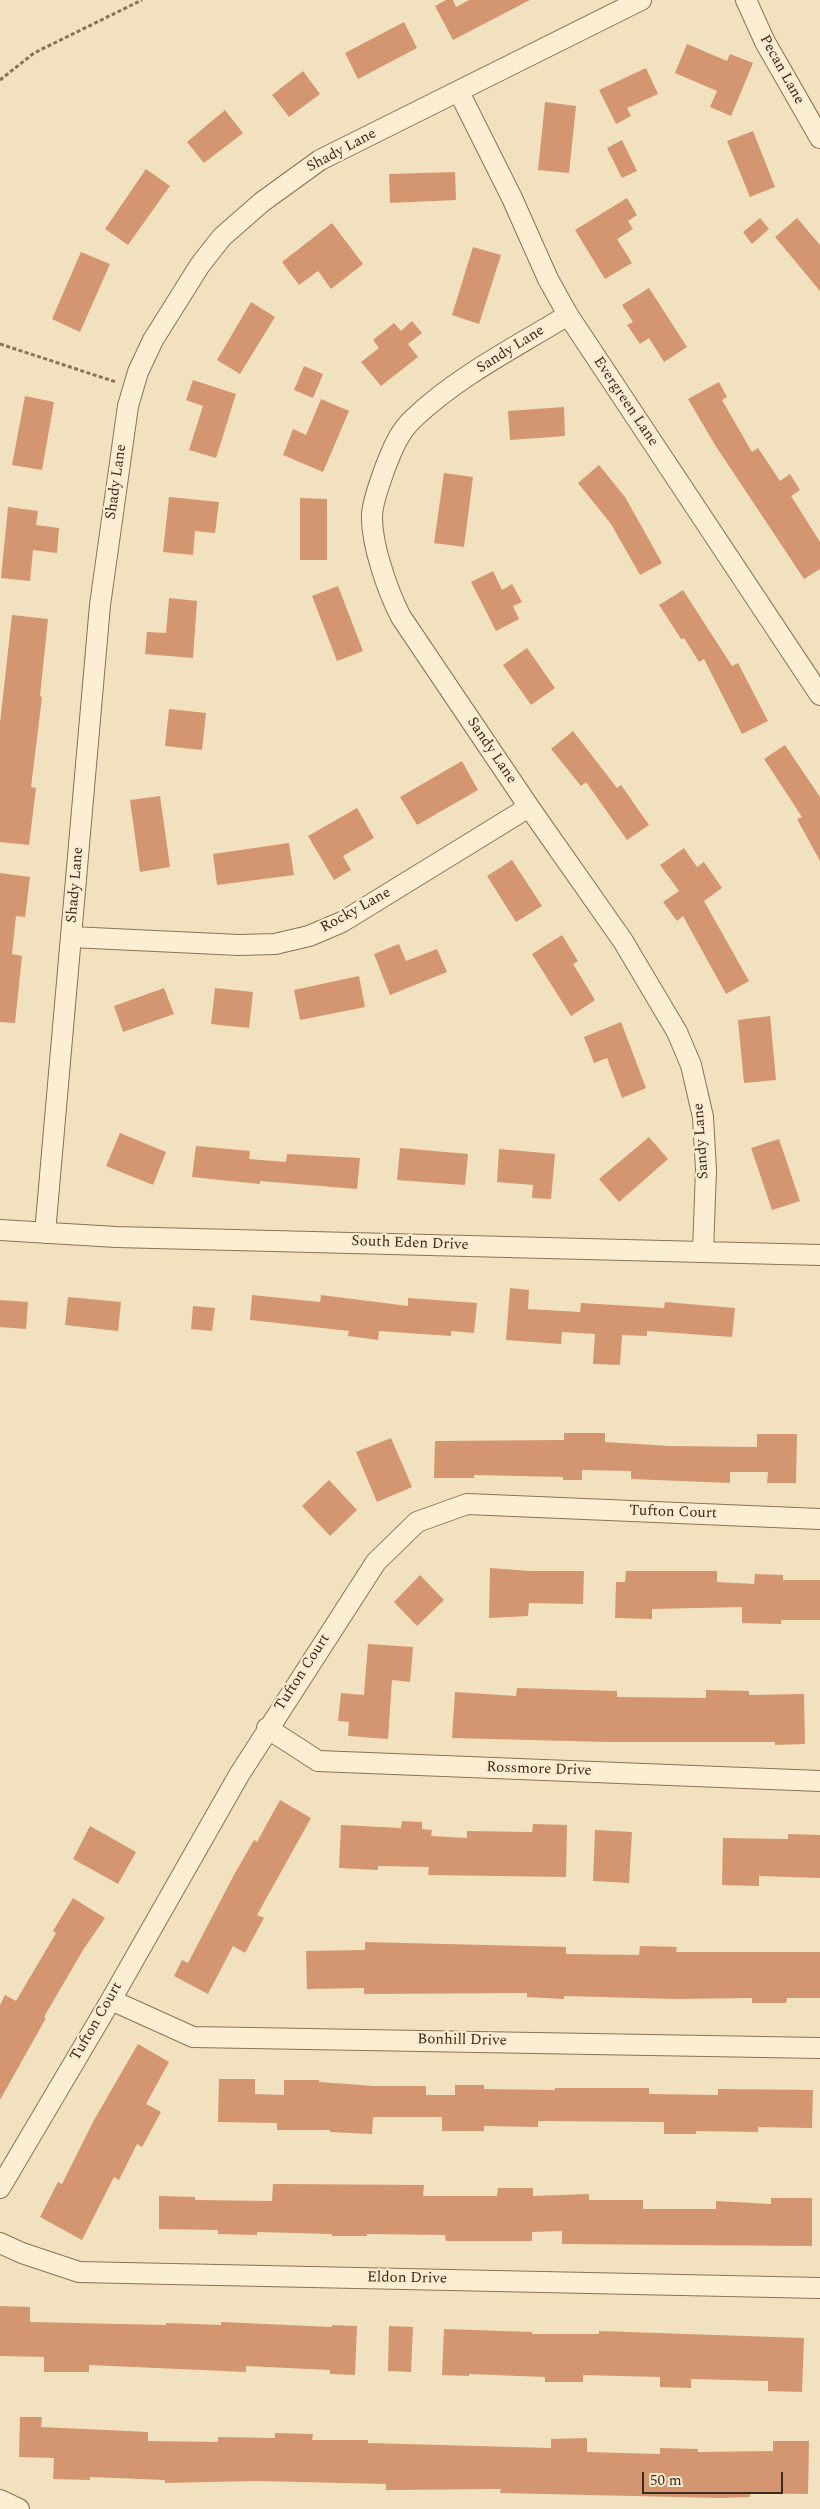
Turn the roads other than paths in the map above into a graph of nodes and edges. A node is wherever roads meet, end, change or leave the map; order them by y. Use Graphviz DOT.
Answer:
graph roads {
  1 [pos="641,0"];
  2 [pos="746,0"];
  3 [pos="459,92"];
  4 [pos="820,138"];
  5 [pos="568,314"];
  6 [pos="820,696"];
  7 [pos="529,807"];
  8 [pos="71,937"];
  9 [pos="0,1230"];
  10 [pos="44,1233"];
  11 [pos="703,1252"];
  12 [pos="820,1254"];
  13 [pos="820,1519"];
  14 [pos="268,1728"];
  15 [pos="820,1781"];
  16 [pos="111,2000"];
  17 [pos="820,2048"];
  18 [pos="0,2188"];
  19 [pos="0,2243"];
  20 [pos="820,2288"];
  21 [pos="0,2500"];
  22 [pos="19,2509"];
  1 -- 3 [label="street, Shady Lane"];
  2 -- 4 [label="street, Pecan Lane"];
  3 -- 5 [label="street, Evergreen Lane"];
  3 -- 8 [label="street, Shady Lane"];
  5 -- 6 [label="street, Evergreen Lane"];
  5 -- 7 [label="street, Sandy Lane"];
  7 -- 8 [label="street, Rocky Lane"];
  7 -- 11 [label="street, Sandy Lane"];
  8 -- 10 [label="street, Shady Lane"];
  9 -- 10 [label="street, South Eden Drive"];
  10 -- 11 [label="street, South Eden Drive"];
  11 -- 12 [label="street, South Eden Drive"];
  13 -- 14 [label="street, Tufton Court"];
  14 -- 15 [label="street, Rossmore Drive"];
  14 -- 16 [label="street, Tufton Court"];
  16 -- 17 [label="street, Bonhill Drive"];
  16 -- 18 [label="street, Tufton Court"];
  19 -- 20 [label="street, Eldon Drive"];
  21 -- 22 [label="street"];
}
